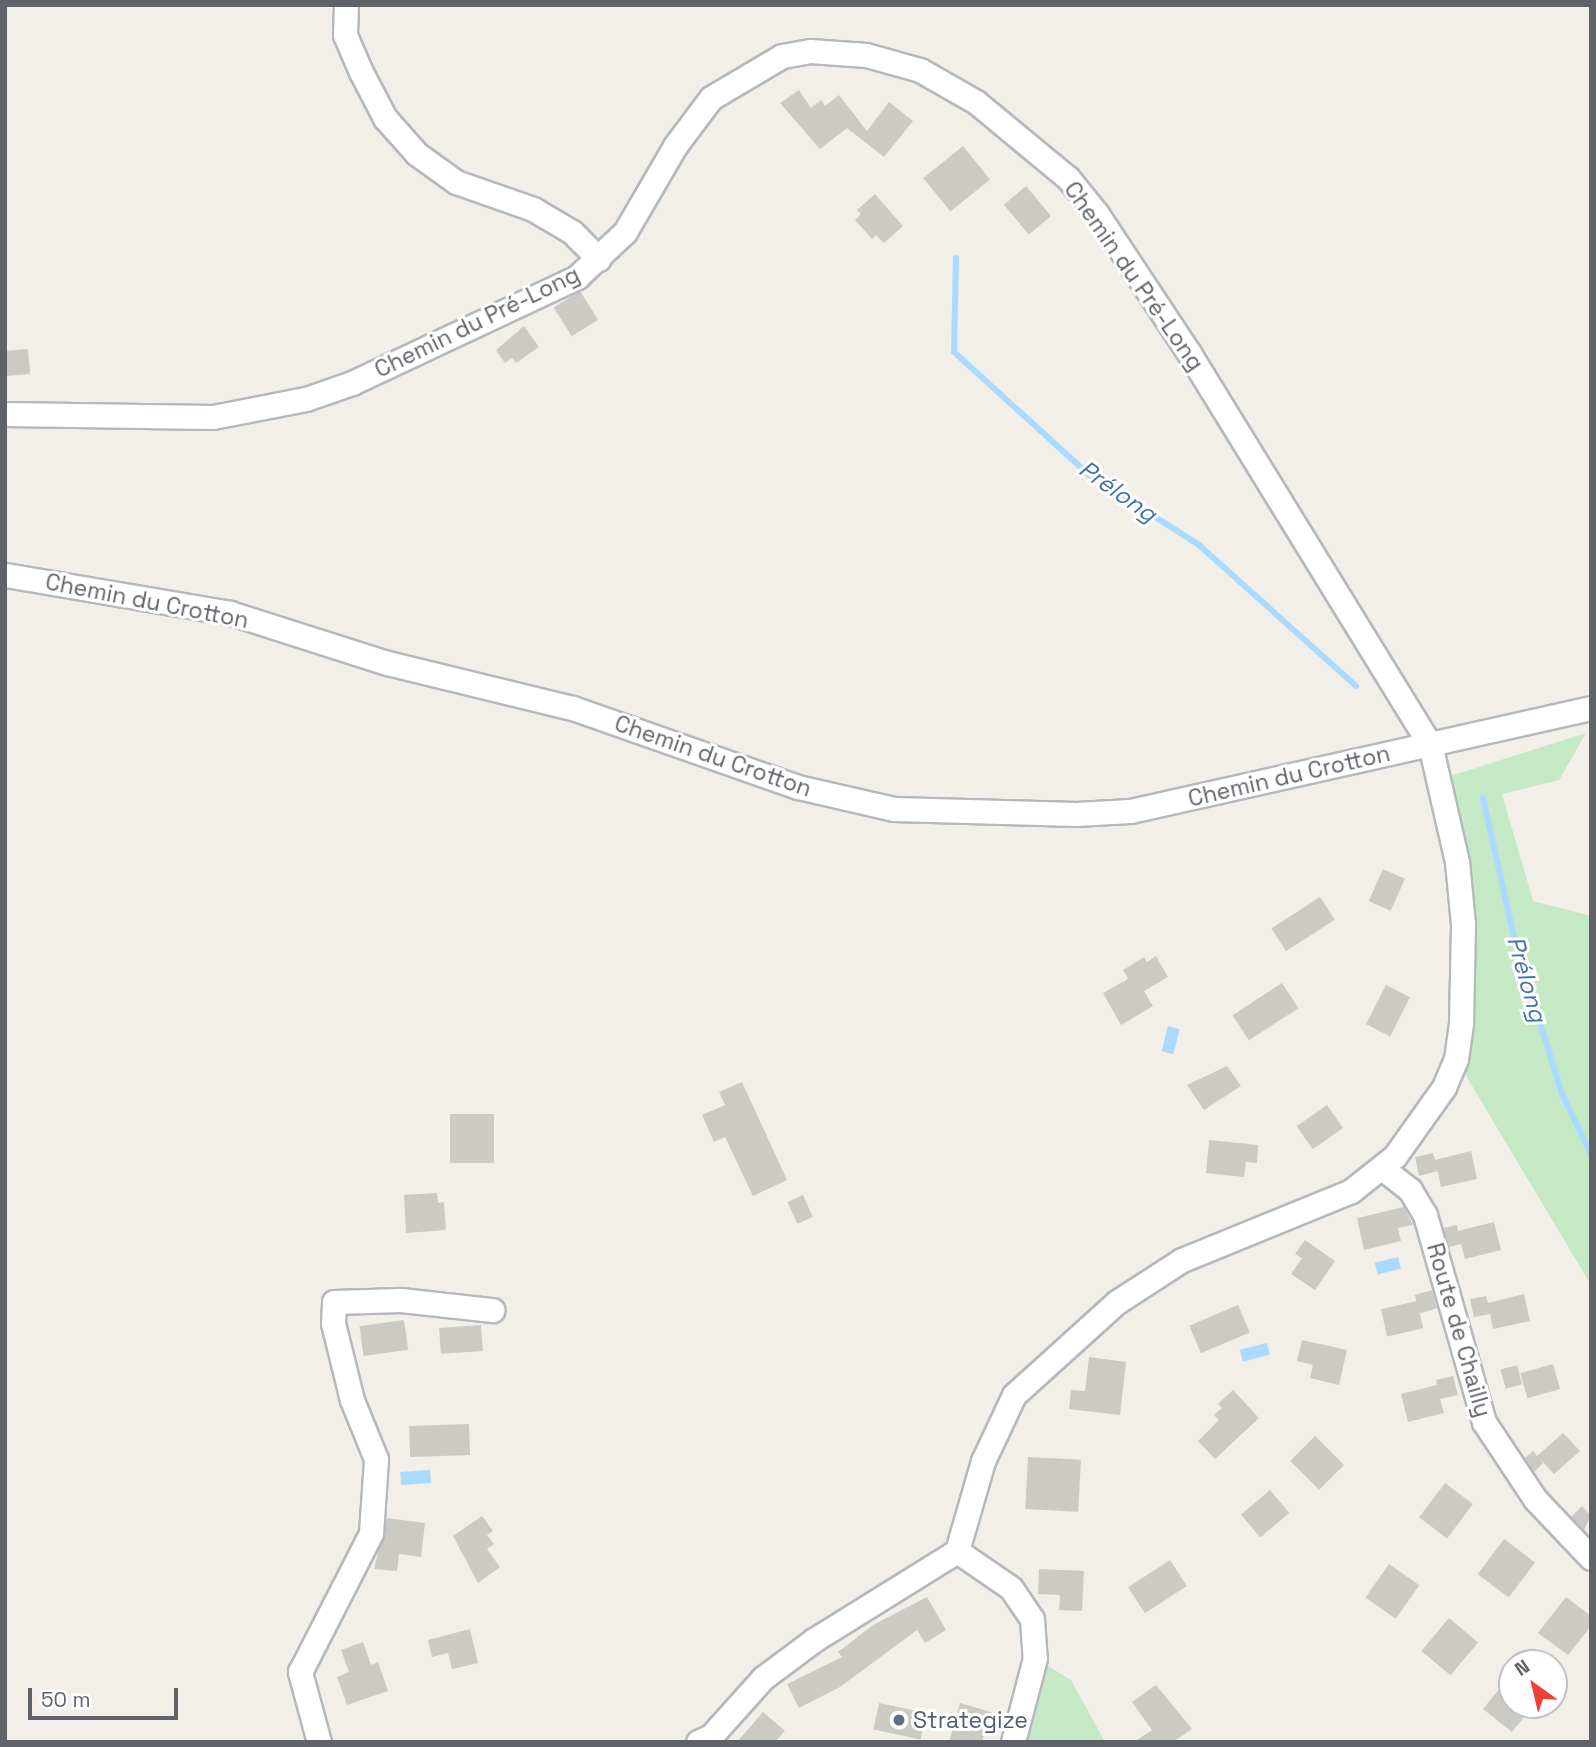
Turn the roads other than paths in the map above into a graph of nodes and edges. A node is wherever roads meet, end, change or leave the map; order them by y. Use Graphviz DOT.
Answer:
graph roads {
  1 [pos="346,5"];
  2 [pos="600,259"];
  3 [pos="5,414"];
  4 [pos="5,575"];
  5 [pos="1591,708"];
  6 [pos="1430,744"];
  7 [pos="1382,1167"];
  8 [pos="492,1310"];
  9 [pos="957,1551"];
  10 [pos="1591,1558"];
  11 [pos="318,1742"];
  12 [pos="698,1742"];
  13 [pos="1013,1742"];
  1 -- 2 [label="street"];
  2 -- 3 [label="street, Chemin du Pré-Long"];
  2 -- 6 [label="street, Chemin du Pré-Long"];
  4 -- 6 [label="street, Chemin du Crotton"];
  5 -- 6 [label="street, Chemin du Crotton"];
  6 -- 7 [label="street, Chemin du Pré-Long"];
  7 -- 9 [label="street, Chemin du Pré-Long"];
  7 -- 10 [label="street, Route de Chailly"];
  8 -- 11 [label="street"];
  9 -- 12 [label="street"];
  9 -- 13 [label="street"];
}
